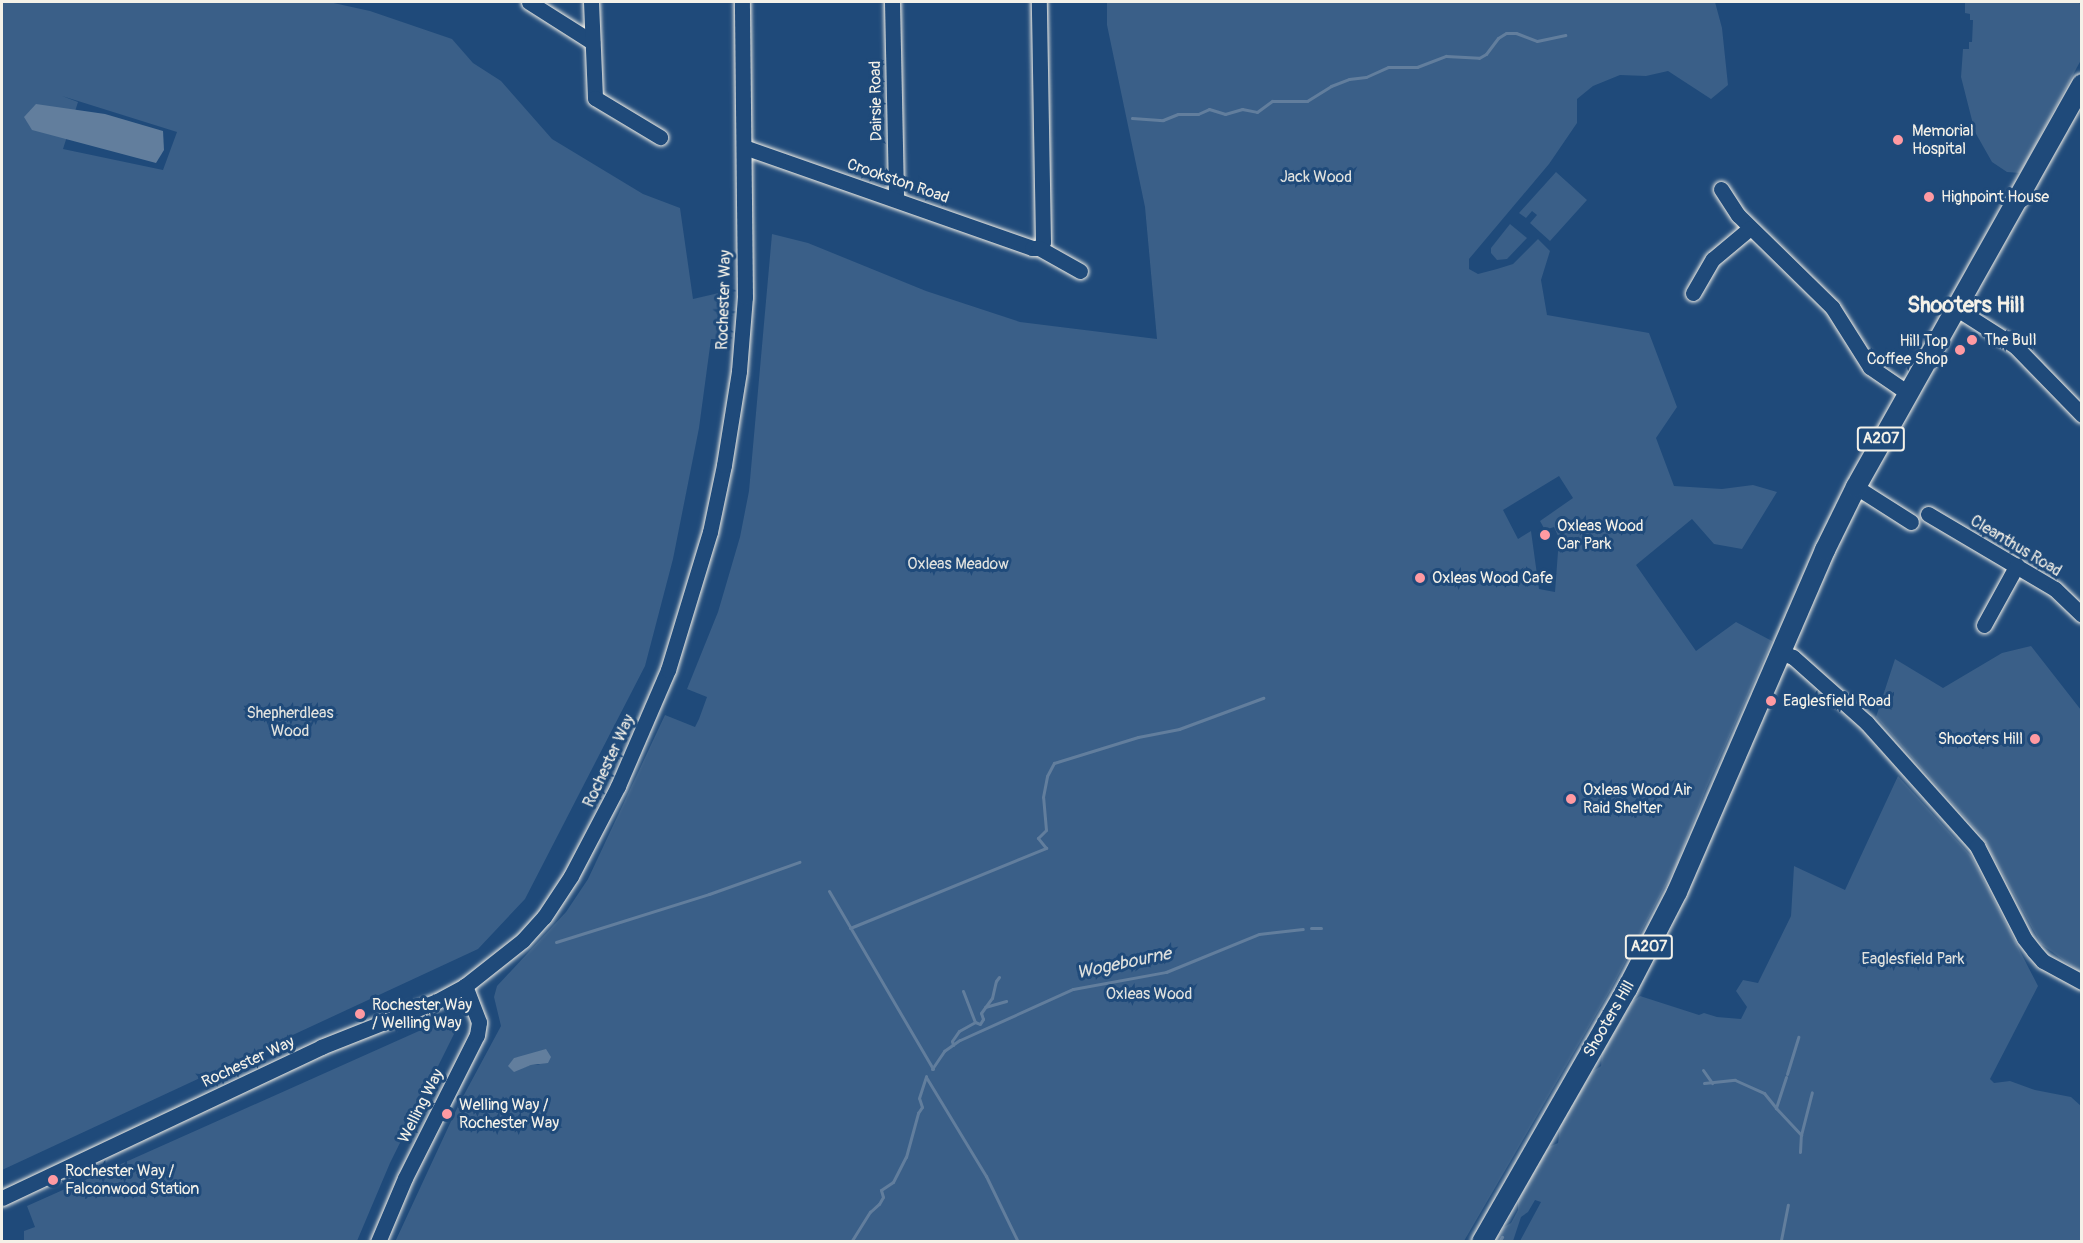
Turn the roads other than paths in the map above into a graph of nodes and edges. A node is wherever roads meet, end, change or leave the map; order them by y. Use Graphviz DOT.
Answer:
graph roads {
  1 [pos="530,2"];
  2 [pos="591,2"];
  3 [pos="742,2"];
  4 [pos="892,2"];
  5 [pos="1039,2"];
  6 [pos="592,42"];
  7 [pos="2082,84"];
  8 [pos="660,137"];
  9 [pos="744,147"];
  10 [pos="1721,189"];
  11 [pos="896,199"];
  12 [pos="1750,228"];
  13 [pos="1040,248"];
  14 [pos="1080,271"];
  15 [pos="1693,293"];
  16 [pos="1958,309"];
  17 [pos="1908,393"];
  18 [pos="2082,415"];
  19 [pos="1856,487"];
  20 [pos="1928,514"];
  21 [pos="1911,522"];
  22 [pos="2017,565"];
  23 [pos="2082,615"];
  24 [pos="1984,625"];
  25 [pos="1782,652"];
  26 [pos="2082,982"];
  27 [pos="465,986"];
  28 [pos="2,1198"];
  29 [pos="378,1242"];
  30 [pos="1482,1242"];
  1 -- 6 [label="street"];
  2 -- 6 [label="street"];
  3 -- 9 [label="street, Rochester Way"];
  4 -- 11 [label="street, Dairsie Road"];
  5 -- 13 [label="street"];
  6 -- 8 [label="street"];
  7 -- 16 [label="main road, Shooters Hill / A207"];
  9 -- 11 [label="street, Crookston Road"];
  9 -- 27 [label="street, Rochester Way"];
  10 -- 12 [label="street"];
  11 -- 13 [label="street, Crookston Road"];
  12 -- 15 [label="street"];
  12 -- 17 [label="street"];
  13 -- 14 [label="street, Crookston Road"];
  16 -- 17 [label="main road, Shooters Hill / A207"];
  16 -- 18 [label="street"];
  17 -- 19 [label="main road, Shooters Hill / A207"];
  19 -- 21 [label="street"];
  19 -- 25 [label="main road, Shooters Hill / A207"];
  20 -- 22 [label="street, Cleanthus Road"];
  22 -- 23 [label="street, Cleanthus Road"];
  22 -- 24 [label="street"];
  25 -- 26 [label="street"];
  25 -- 30 [label="main road, Shooters Hill / A207"];
  27 -- 28 [label="street, Rochester Way"];
  27 -- 29 [label="street, Welling Way"];
}
